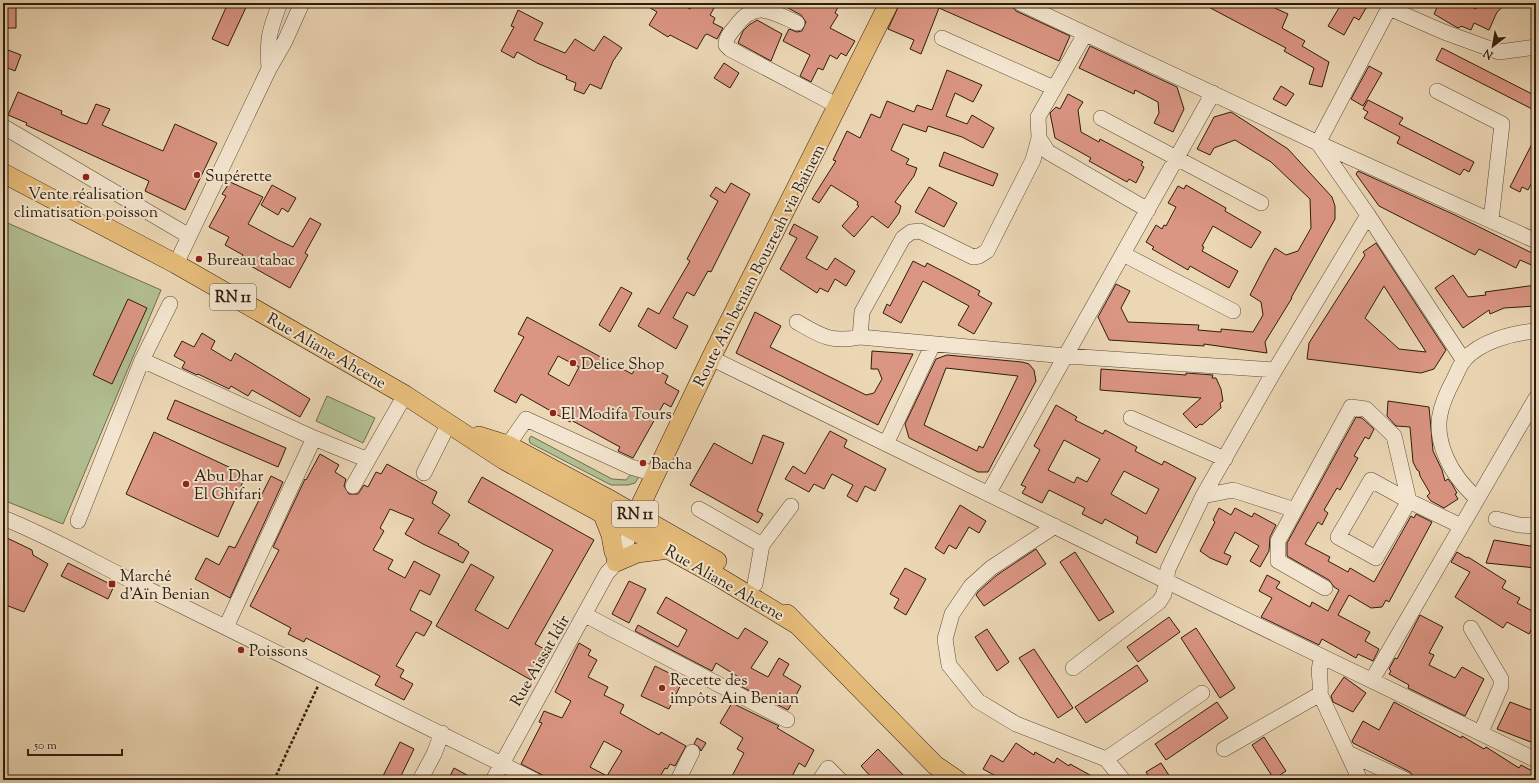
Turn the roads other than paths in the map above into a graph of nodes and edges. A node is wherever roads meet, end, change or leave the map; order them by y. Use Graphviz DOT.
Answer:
graph roads {
  1 [pos="280,3"];
  2 [pos="302,3"];
  3 [pos="889,3"];
  4 [pos="1020,3"];
  5 [pos="797,23"];
  6 [pos="1085,34"];
  7 [pos="942,38"];
  8 [pos="1536,47"];
  9 [pos="269,69"];
  10 [pos="1054,88"];
  11 [pos="1437,91"];
  12 [pos="1213,94"];
  13 [pos="838,106"];
  14 [pos="1101,118"];
  15 [pos="4,127"];
  16 [pos="1039,138"];
  17 [pos="1318,143"];
  18 [pos="1177,158"];
  19 [pos="3,173"];
  20 [pos="1260,203"];
  21 [pos="1148,210"];
  22 [pos="1368,215"];
  23 [pos="1491,220"];
  24 [pos="189,236"];
  25 [pos="1536,241"];
  26 [pos="1123,254"];
  27 [pos="176,264"];
  28 [pos="170,304"];
  29 [pos="1234,312"];
  30 [pos="797,322"];
  31 [pos="1536,331"];
  32 [pos="860,338"];
  33 [pos="933,344"];
  34 [pos="1066,356"];
  35 [pos="711,358"];
  36 [pos="142,360"];
  37 [pos="1464,361"];
  38 [pos="1275,370"];
  39 [pos="405,395"];
  40 [pos="1536,398"];
  41 [pos="1131,418"];
  42 [pos="454,426"];
  43 [pos="314,438"];
  44 [pos="886,444"];
  45 [pos="508,445"];
  46 [pos="1224,459"];
  47 [pos="368,460"];
  48 [pos="424,473"];
  49 [pos="652,480"];
  50 [pos="353,486"];
  51 [pos="988,494"];
  52 [pos="1203,496"];
  53 [pos="1476,498"];
  54 [pos="1409,501"];
  55 [pos="603,505"];
  56 [pos="791,506"];
  57 [pos="699,509"];
  58 [pos="1295,510"];
  59 [pos="3,518"];
  60 [pos="1496,519"];
  61 [pos="633,521"];
  62 [pos="78,522"];
  63 [pos="1055,526"];
  64 [pos="1461,526"];
  65 [pos="1536,526"];
  66 [pos="668,540"];
  67 [pos="762,545"];
  68 [pos="612,562"];
  69 [pos="1166,581"];
  70 [pos="755,584"];
  71 [pos="1325,588"];
  72 [pos="585,615"];
  73 [pos="796,624"];
  74 [pos="226,627"];
  75 [pos="1470,628"];
  76 [pos="1322,656"];
  77 [pos="1073,668"];
  78 [pos="1372,680"];
  79 [pos="1202,693"];
  80 [pos="1320,694"];
  81 [pos="787,720"];
  82 [pos="1481,732"];
  83 [pos="442,733"];
  84 [pos="1224,749"];
  85 [pos="692,752"];
  86 [pos="1348,753"];
  87 [pos="1106,759"];
  88 [pos="1536,760"];
  89 [pos="501,764"];
  90 [pos="420,780"];
  91 [pos="492,780"];
  92 [pos="534,780"];
  93 [pos="678,780"];
  94 [pos="820,780"];
  95 [pos="840,780"];
  96 [pos="957,780"];
  97 [pos="1124,780"];
  98 [pos="1360,780"];
  99 [pos="1406,780"];
  1 -- 9 [label="street"];
  2 -- 9 [label="street"];
  3 -- 13 [label="main road, Route Ain benian Bouzreah via Bainem"];
  4 -- 6 [label="street"];
  5 -- 13 [label="street"];
  6 -- 10 [label="street"];
  6 -- 12 [label="street"];
  7 -- 10 [label="street"];
  8 -- 17 [label="street"];
  9 -- 24 [label="street"];
  10 -- 16 [label="street"];
  11 -- 23 [label="street"];
  12 -- 17 [label="street"];
  12 -- 18 [label="street"];
  13 -- 35 [label="main road, Route Ain benian Bouzreah via Bainem"];
  14 -- 18 [label="street"];
  15 -- 24 [label="street"];
  16 -- 21 [label="street"];
  16 -- 32 [label="street"];
  17 -- 22 [label="street"];
  17 -- 23 [label="street"];
  18 -- 20 [label="street"];
  18 -- 21 [label="street"];
  19 -- 27 [label="main road, Rue Aliane Ahcene / RN 11"];
  21 -- 26 [label="street"];
  22 -- 37 [label="street"];
  22 -- 38 [label="street"];
  23 -- 25 [label="street"];
  24 -- 27 [label="street"];
  26 -- 29 [label="street"];
  26 -- 34 [label="street"];
  27 -- 39 [label="main road, Rue Aliane Ahcene / RN 11"];
  28 -- 36 [label="street"];
  30 -- 32 [label="street"];
  31 -- 37 [label="street"];
  32 -- 33 [label="street"];
  33 -- 34 [label="street"];
  33 -- 44 [label="street"];
  34 -- 38 [label="street"];
  34 -- 51 [label="street"];
  35 -- 44 [label="street"];
  35 -- 49 [label="main road, Route Ain benian Bouzreah via Bainem"];
  36 -- 43 [label="street"];
  36 -- 62 [label="street"];
  37 -- 53 [label="street"];
  38 -- 46 [label="street"];
  39 -- 42 [label="main road, Rue Aliane Ahcene / RN 11"];
  39 -- 47 [label="street"];
  40 -- 53 [label="street"];
  41 -- 46 [label="street"];
  42 -- 45 [label="main road, Rue Aliane Ahcene / RN 11"];
  42 -- 48 [label="street"];
  42 -- 55 [label="main road, Rue Aliane Ahcene / RN 11"];
  43 -- 47 [label="street"];
  43 -- 74 [label="street"];
  44 -- 51 [label="street"];
  45 -- 49 [label="street"];
  45 -- 55 [label="main road, Rue Aliane Ahcene / RN 11"];
  46 -- 52 [label="street"];
  47 -- 50 [label="street"];
  49 -- 55 [label="main road"];
  49 -- 61 [label="main road, Route Ain benian Bouzreah via Bainem"];
  49 -- 66 [label="main road"];
  51 -- 63 [label="street"];
  52 -- 58 [label="street"];
  52 -- 69 [label="street"];
  53 -- 64 [label="street"];
  54 -- 54 [label="street"];
  54 -- 58 [label="street"];
  54 -- 64 [label="street"];
  55 -- 61 [label="main road, Rue Aliane Ahcene / RN 11"];
  55 -- 68 [label="main road"];
  56 -- 67 [label="street"];
  57 -- 67 [label="street"];
  58 -- 71 [label="street"];
  59 -- 74 [label="street"];
  60 -- 65 [label="street"];
  61 -- 66 [label="main road, Rue Aliane Ahcene / RN 11"];
  61 -- 68 [label="street, Rue Aissat Idir"];
  63 -- 69 [label="street"];
  63 -- 87 [label="street"];
  64 -- 78 [label="street"];
  66 -- 68 [label="main road"];
  66 -- 70 [label="main road, Rue Aliane Ahcene / RN 11"];
  66 -- 73 [label="main road, Rue Aliane Ahcene / RN 11"];
  67 -- 70 [label="street"];
  68 -- 72 [label="street, Rue Aissat Idir"];
  69 -- 76 [label="street"];
  69 -- 77 [label="street"];
  70 -- 73 [label="main road, Rue Aliane Ahcene / RN 11"];
  72 -- 81 [label="street"];
  72 -- 89 [label="street, Rue Aissat Idir"];
  73 -- 96 [label="main road, RN 11"];
  74 -- 83 [label="street"];
  75 -- 82 [label="street"];
  76 -- 78 [label="street"];
  76 -- 80 [label="street"];
  78 -- 82 [label="street"];
  79 -- 87 [label="street"];
  80 -- 84 [label="street"];
  80 -- 86 [label="street"];
  82 -- 88 [label="street"];
  83 -- 89 [label="street"];
  83 -- 90 [label="street"];
  85 -- 93 [label="street"];
  86 -- 98 [label="street"];
  86 -- 99 [label="street"];
  87 -- 97 [label="street"];
  89 -- 91 [label="street, Rue Aissat Idir"];
  89 -- 92 [label="street"];
  94 -- 95 [label="street"];
}
